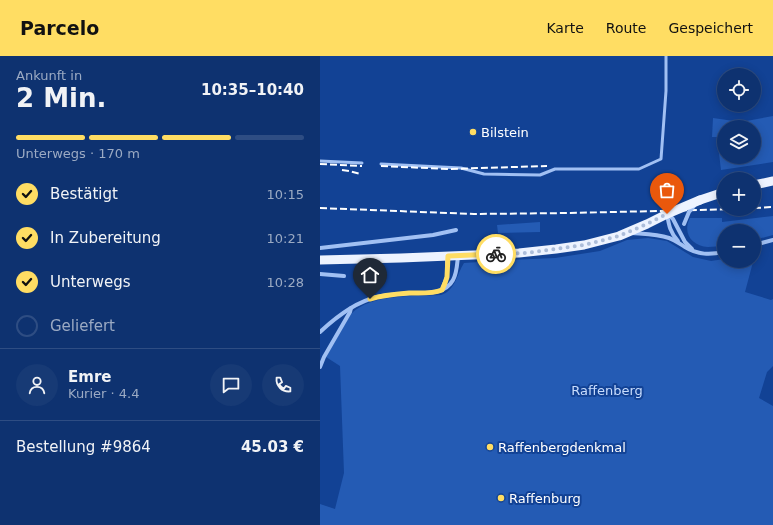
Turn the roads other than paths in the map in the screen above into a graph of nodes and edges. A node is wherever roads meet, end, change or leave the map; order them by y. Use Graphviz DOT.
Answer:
graph roads {
  1 [pos="666,56"];
  2 [pos="320,162"];
  3 [pos="362,163"];
  4 [pos="381,164"];
  5 [pos="771,182"];
  6 [pos="761,184"];
  7 [pos="717,194"];
  8 [pos="700,200"];
  9 [pos="668,219"];
  10 [pos="456,230"];
  11 [pos="626,233"];
  12 [pos="681,235"];
  13 [pos="773,240"];
  14 [pos="680,244"];
  15 [pos="761,244"];
  16 [pos="320,248"];
  17 [pos="694,251"];
  18 [pos="717,253"];
  19 [pos="458,255"];
  20 [pos="448,256"];
  21 [pos="320,260"];
  22 [pos="320,274"];
  23 [pos="344,276"];
  24 [pos="442,290"];
  25 [pos="351,308"];
  26 [pos="320,332"];
  27 [pos="320,367"];
  1 -- 4 [label="lane"];
  2 -- 3 [label="lane"];
  5 -- 6 [label="main road"];
  7 -- 8 [label="main road"];
  8 -- 9 [label="main road, bridge"];
  8 -- 12 [label="street, bridge"];
  9 -- 11 [label="main road"];
  9 -- 12 [label="street"];
  9 -- 14 [label="street"];
  10 -- 16 [label="street"];
  11 -- 14 [label="street"];
  11 -- 19 [label="main road"];
  12 -- 17 [label="street"];
  13 -- 15 [label="street"];
  14 -- 17 [label="street"];
  17 -- 18 [label="street"];
  19 -- 20 [label="main road"];
  19 -- 24 [label="street"];
  20 -- 21 [label="main road"];
  20 -- 24 [label="street"];
  22 -- 23 [label="street"];
  24 -- 25 [label="street"];
  25 -- 26 [label="street"];
  25 -- 27 [label="street"];
}
